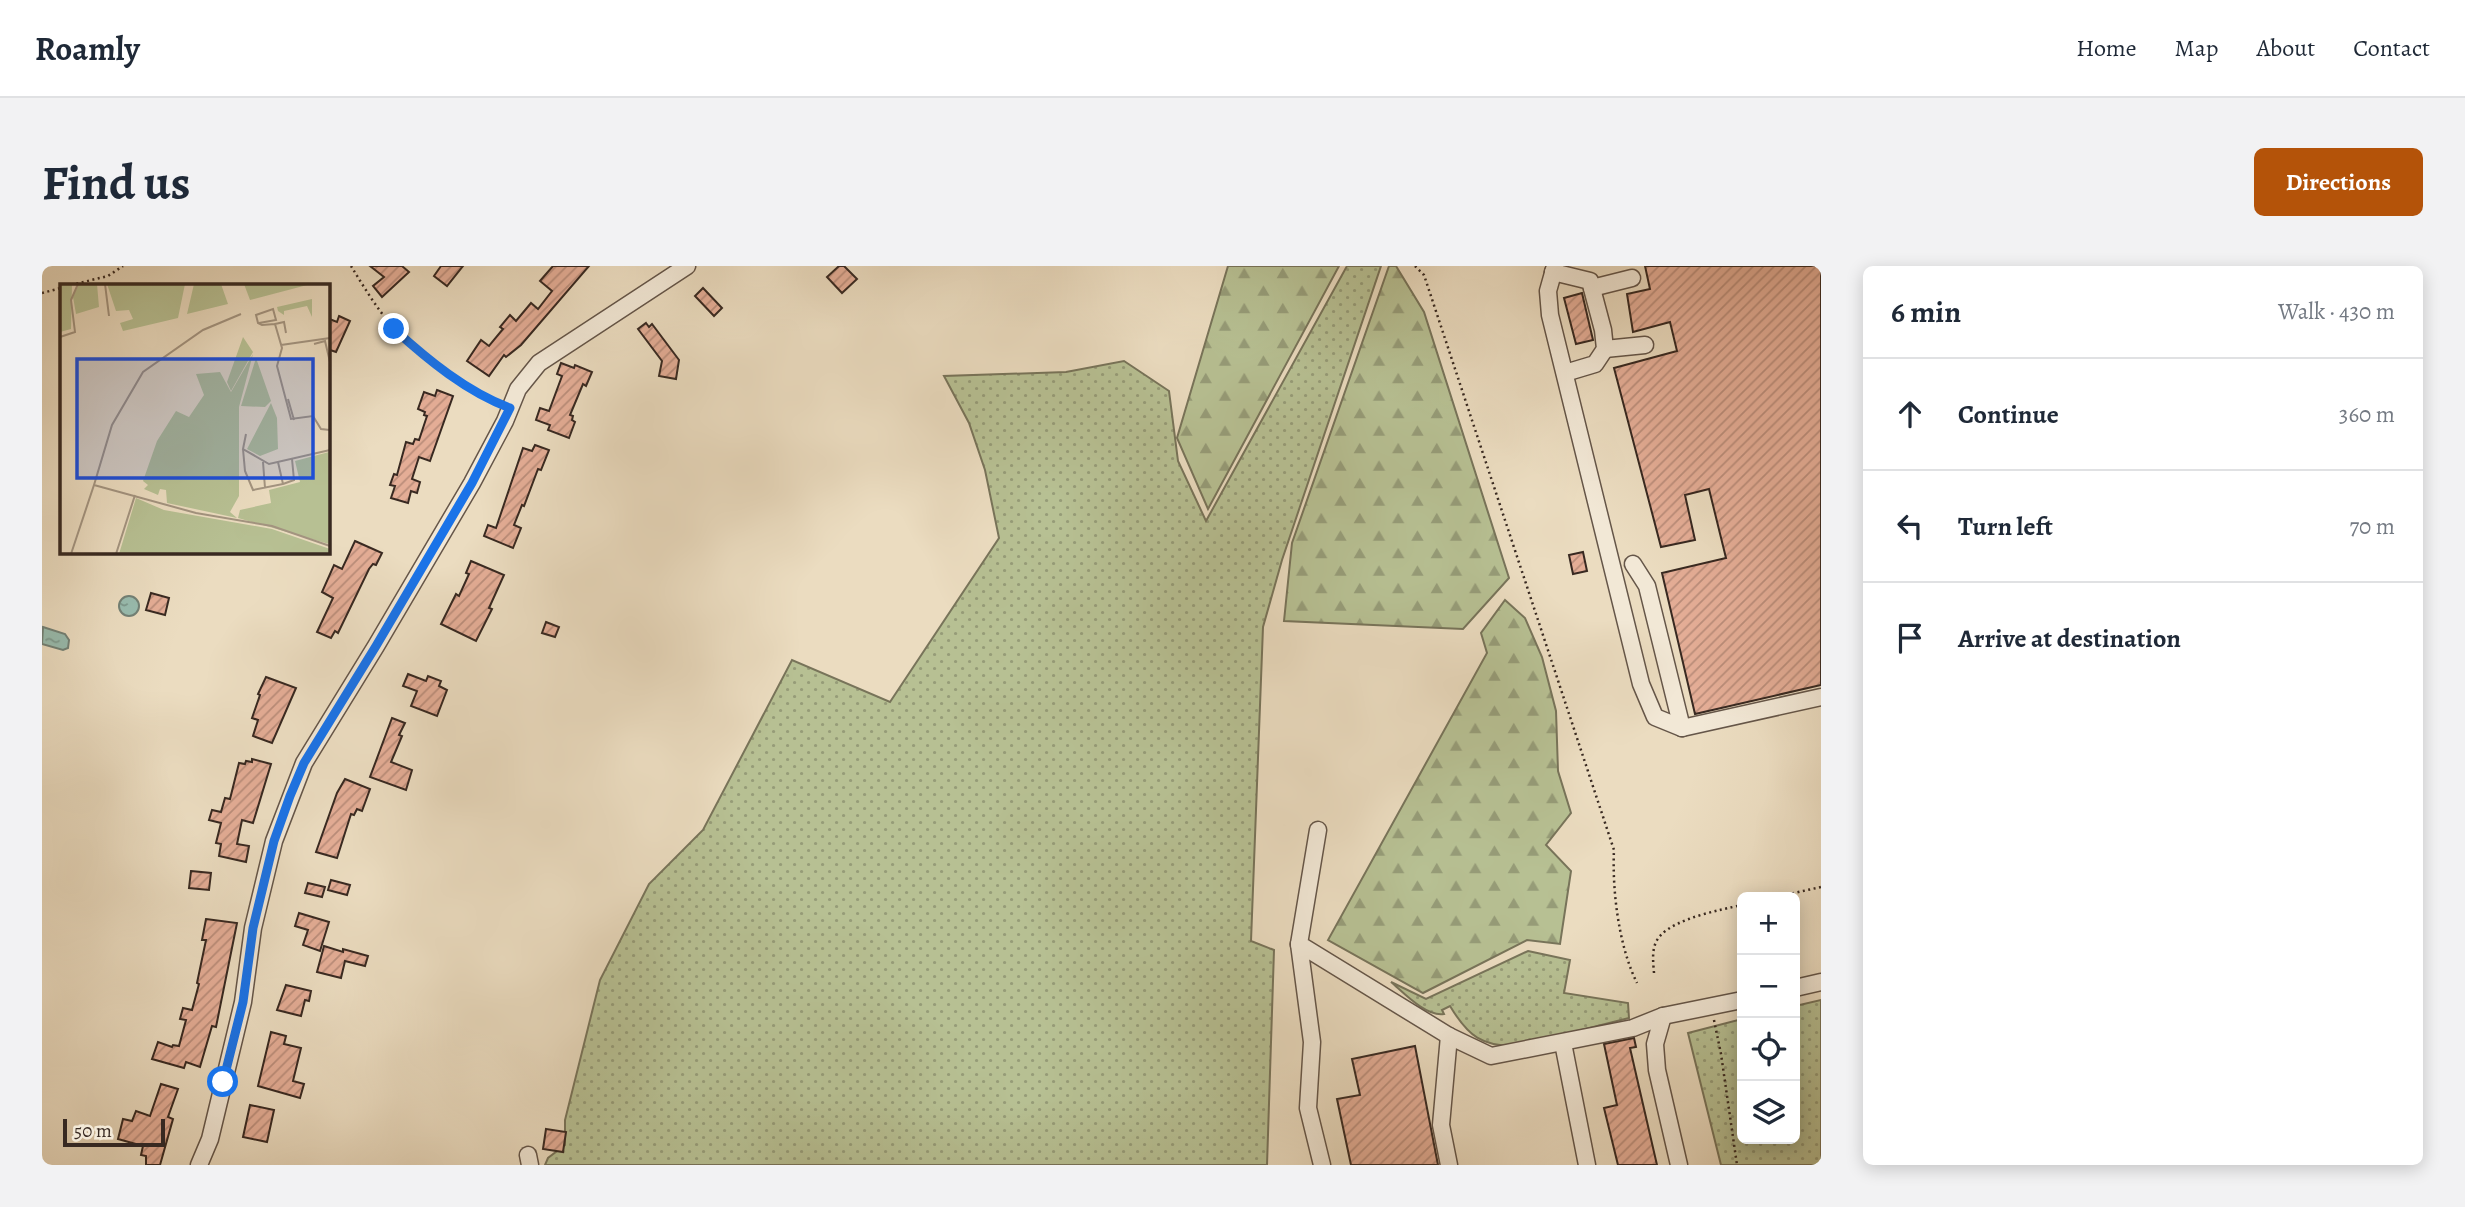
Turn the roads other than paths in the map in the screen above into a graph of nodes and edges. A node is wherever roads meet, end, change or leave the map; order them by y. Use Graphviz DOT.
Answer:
graph roads {
  1 [pos="687,266"];
  2 [pos="1554,269"];
  3 [pos="1632,278"];
  4 [pos="1592,288"];
  5 [pos="1645,345"];
  6 [pos="1605,349"];
  7 [pos="1565,373"];
  8 [pos="1633,564"];
  9 [pos="1821,697"];
  10 [pos="1682,729"];
  11 [pos="1318,830"];
  12 [pos="1299,944"];
  13 [pos="1821,982"];
  14 [pos="1800,987"];
  15 [pos="1737,1000"];
  16 [pos="1663,1016"];
  17 [pos="1449,1035"];
  18 [pos="1563,1043"];
  19 [pos="199,1165"];
  20 [pos="1322,1165"];
  21 [pos="1449,1165"];
  22 [pos="1587,1165"];
  23 [pos="1679,1165"];
  1 -- 19 [label="street"];
  2 -- 4 [label="street"];
  2 -- 7 [label="street"];
  3 -- 4 [label="street"];
  4 -- 6 [label="street"];
  5 -- 6 [label="street"];
  6 -- 7 [label="street"];
  7 -- 10 [label="street"];
  8 -- 10 [label="street"];
  9 -- 10 [label="street"];
  11 -- 12 [label="street"];
  12 -- 17 [label="street"];
  12 -- 20 [label="street"];
  13 -- 14 [label="street"];
  15 -- 16 [label="street"];
  16 -- 18 [label="street"];
  16 -- 23 [label="street"];
  17 -- 18 [label="street"];
  17 -- 21 [label="street"];
  18 -- 22 [label="street"];
}
